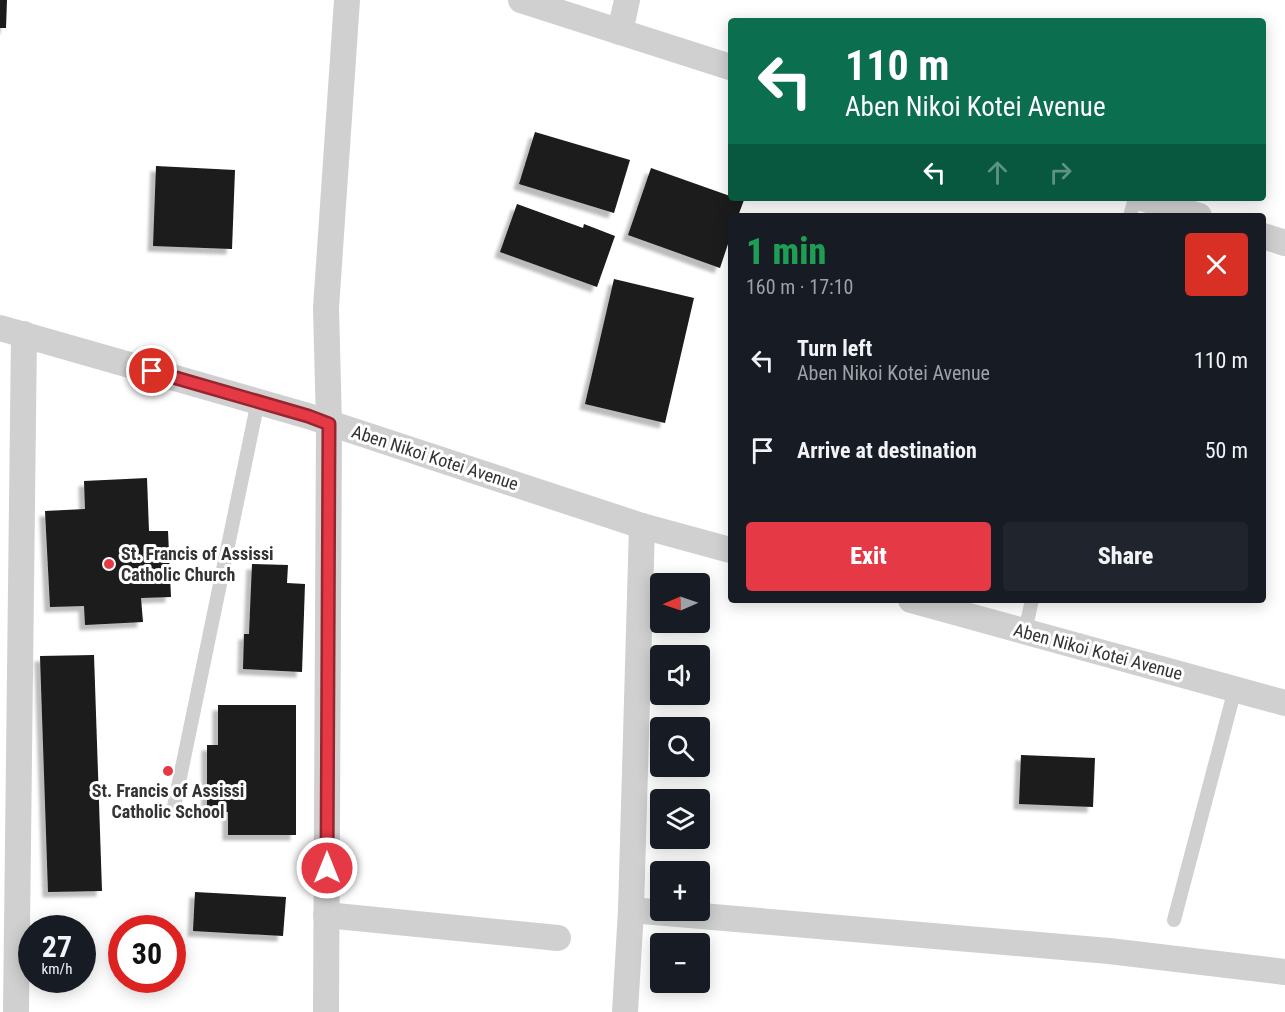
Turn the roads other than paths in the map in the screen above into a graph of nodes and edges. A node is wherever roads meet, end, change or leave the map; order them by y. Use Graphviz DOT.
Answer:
graph roads {
  1 [pos="346,0"];
  2 [pos="520,0"];
  3 [pos="627,0"];
  4 [pos="620,32"];
  5 [pos="728,66"];
  6 [pos="1152,201"];
  7 [pos="1190,213"];
  8 [pos="1266,238"];
  9 [pos="1285,243"];
  10 [pos="12,331"];
  11 [pos="258,402"];
  12 [pos="329,424"];
  13 [pos="642,526"];
  14 [pos="728,549"];
  15 [pos="922,603"];
  16 [pos="1031,603"];
  17 [pos="1024,631"];
  18 [pos="1235,689"];
  19 [pos="1285,703"];
  20 [pos="173,811"];
  21 [pos="631,910"];
  22 [pos="326,915"];
  23 [pos="1174,920"];
  24 [pos="558,938"];
  25 [pos="1285,972"];
  26 [pos="16,1012"];
  27 [pos="326,1012"];
  28 [pos="625,1012"];
  1 -- 12 [label="street"];
  2 -- 4 [label="street"];
  3 -- 4 [label="street"];
  4 -- 5 [label="street"];
  6 -- 7 [label="street"];
  8 -- 9 [label="street"];
  10 -- 11 [label="street, Aben Nikoi Kotei Avenue"];
  10 -- 26 [label="street"];
  11 -- 12 [label="street, Aben Nikoi Kotei Avenue"];
  11 -- 20 [label="lane"];
  12 -- 13 [label="street, Aben Nikoi Kotei Avenue"];
  12 -- 22 [label="street"];
  13 -- 14 [label="street, Aben Nikoi Kotei Avenue"];
  13 -- 21 [label="street"];
  15 -- 17 [label="street, Aben Nikoi Kotei Avenue"];
  16 -- 17 [label="lane"];
  17 -- 18 [label="street, Aben Nikoi Kotei Avenue"];
  18 -- 19 [label="street, Aben Nikoi Kotei Avenue"];
  18 -- 23 [label="lane"];
  21 -- 25 [label="street"];
  21 -- 28 [label="street"];
  22 -- 24 [label="street"];
  22 -- 27 [label="street"];
}
